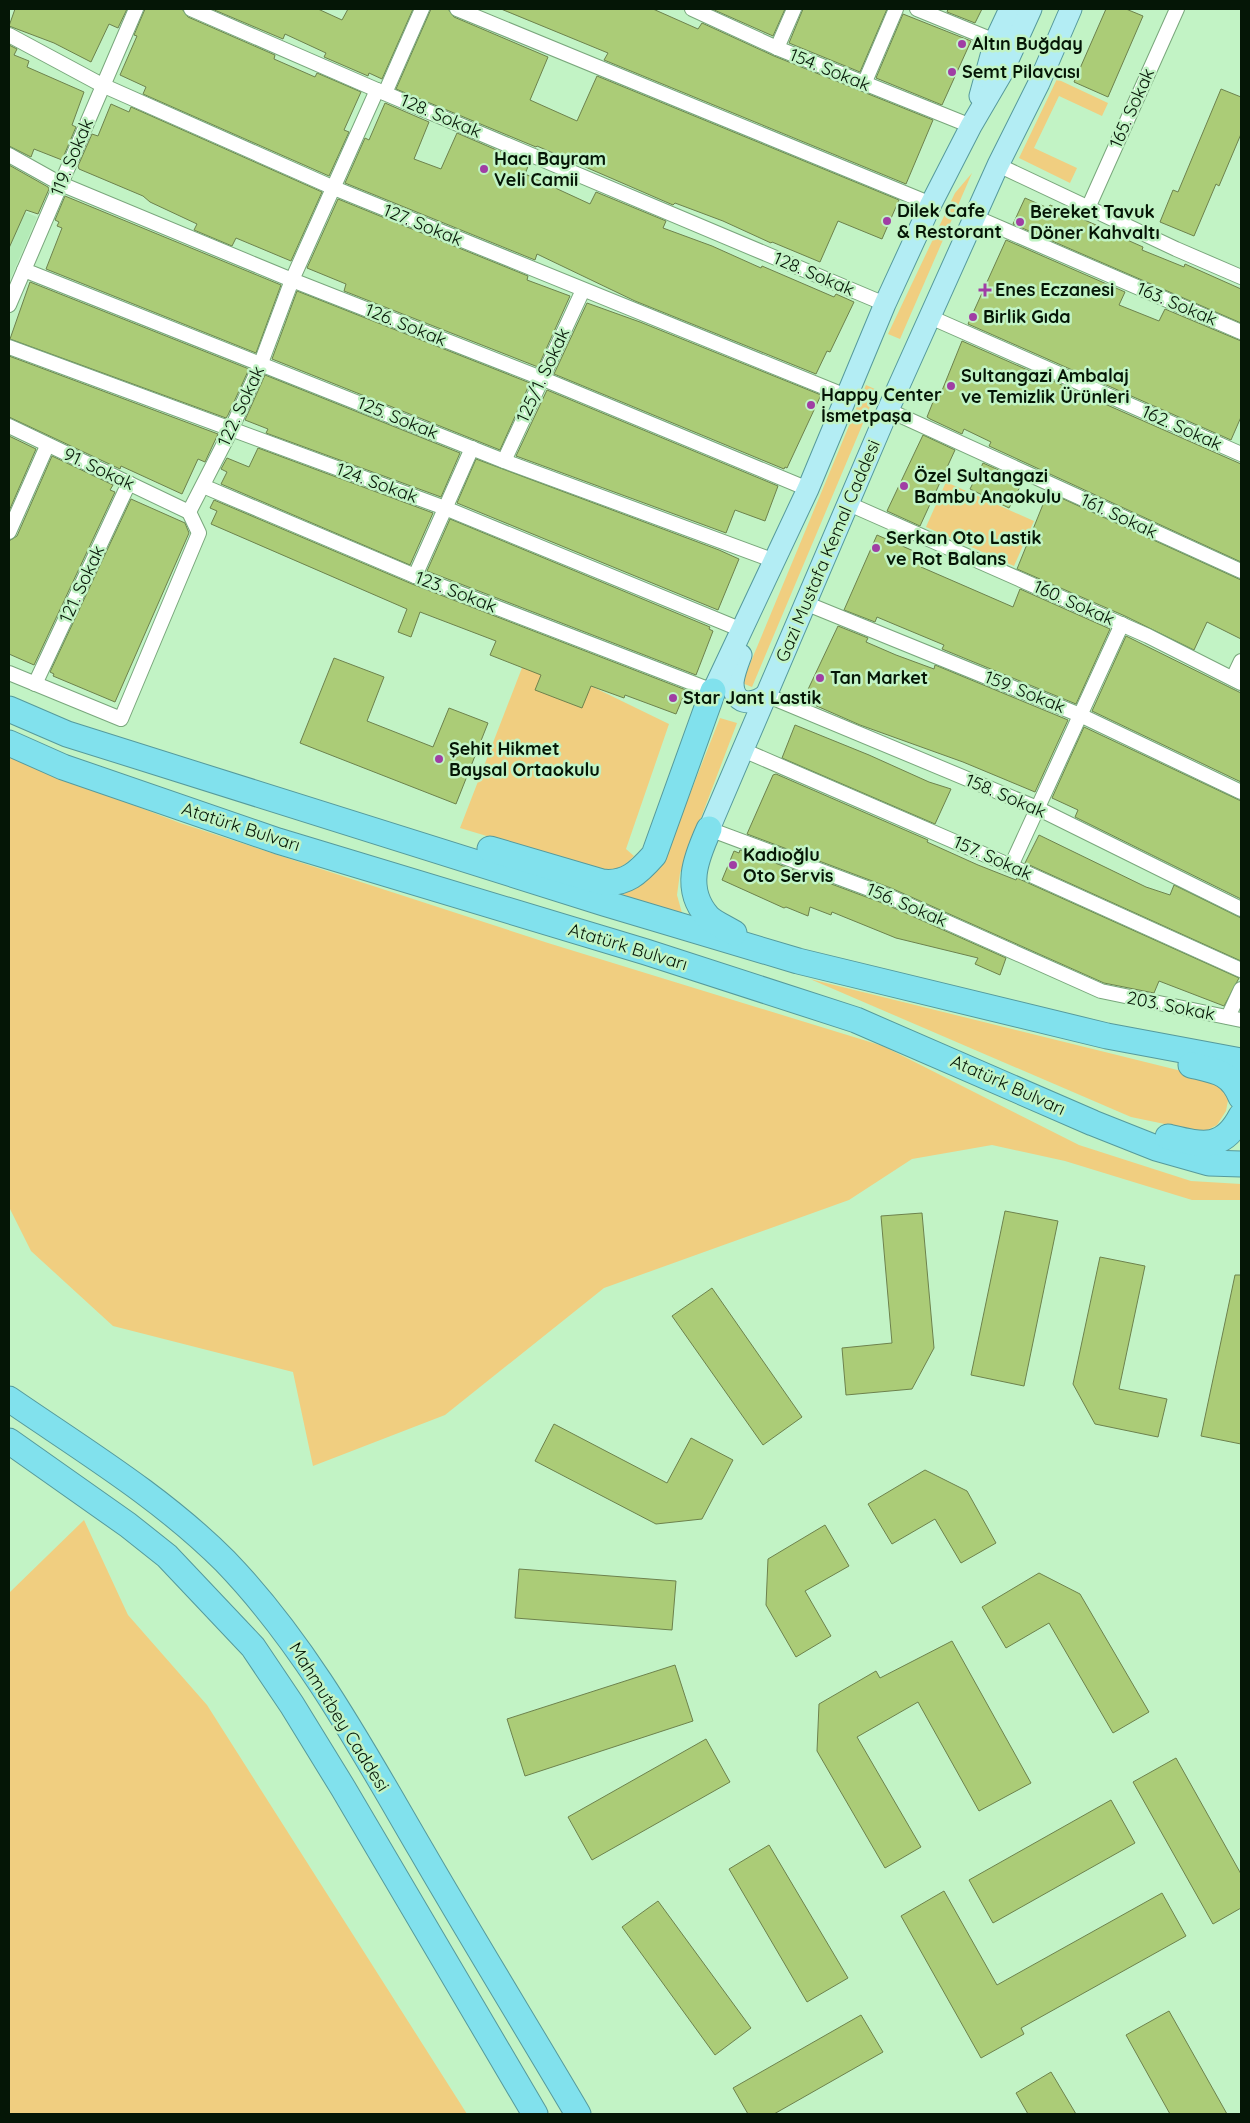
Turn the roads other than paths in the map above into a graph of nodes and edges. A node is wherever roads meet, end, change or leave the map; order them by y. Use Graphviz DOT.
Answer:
graph roads {
  1 [pos="136,9"];
  2 [pos="191,9"];
  3 [pos="422,9"];
  4 [pos="457,9"];
  5 [pos="692,9"];
  6 [pos="794,9"];
  7 [pos="896,9"];
  8 [pos="917,9"];
  9 [pos="1010,9"];
  10 [pos="1030,9"];
  11 [pos="1056,9"];
  12 [pos="1071,9"];
  13 [pos="1177,9"];
  14 [pos="9,35"];
  15 [pos="995,41"];
  16 [pos="777,48"];
  17 [pos="864,84"];
  18 [pos="102,85"];
  19 [pos="381,91"];
  20 [pos="971,126"];
  21 [pos="9,155"];
  22 [pos="998,165"];
  23 [pos="61,184"];
  24 [pos="334,188"];
  25 [pos="931,204"];
  26 [pos="1088,208"];
  27 [pos="975,217"];
  28 [pos="24,270"];
  29 [pos="1241,277"];
  30 [pos="292,280"];
  31 [pos="583,290"];
  32 [pos="885,304"];
  33 [pos="9,305"];
  34 [pos="930,316"];
  35 [pos="1241,332"];
  36 [pos="9,347"];
  37 [pos="261,363"];
  38 [pos="541,378"];
  39 [pos="846,396"];
  40 [pos="888,410"];
  41 [pos="9,426"];
  42 [pos="231,430"];
  43 [pos="47,446"];
  44 [pos="472,448"];
  45 [pos="1240,451"];
  46 [pos="504,461"];
  47 [pos="129,483"];
  48 [pos="203,486"];
  49 [pos="808,489"];
  50 [pos="849,504"];
  51 [pos="445,508"];
  52 [pos="189,512"];
  53 [pos="9,532"];
  54 [pos="775,561"];
  55 [pos="1241,571"];
  56 [pos="415,576"];
  57 [pos="805,603"];
  58 [pos="1122,624"];
  59 [pos="742,630"];
  60 [pos="1241,661"];
  61 [pos="9,673"];
  62 [pos="1237,681"];
  63 [pos="35,684"];
  64 [pos="713,691"];
  65 [pos="766,695"];
  66 [pos="9,709"];
  67 [pos="1080,715"];
  68 [pos="9,743"];
  69 [pos="743,750"];
  70 [pos="225,784"];
  71 [pos="1241,792"];
  72 [pos="1037,808"];
  73 [pos="709,829"];
  74 [pos="1011,866"];
  75 [pos="1241,909"];
  76 [pos="798,961"];
  77 [pos="1241,970"];
  78 [pos="1241,989"];
  79 [pos="1101,991"];
  80 [pos="1235,1018"];
  81 [pos="1106,1036"];
  82 [pos="1241,1061"];
  83 [pos="1241,1097"];
  84 [pos="1070,1112"];
  85 [pos="1241,1116"];
  86 [pos="1241,1164"];
  87 [pos="9,1399"];
  88 [pos="9,1441"];
  89 [pos="535,2114"];
  90 [pos="578,2114"];
  1 -- 18 [label="street, 119. Sokak"];
  2 -- 19 [label="street, 128. Sokak"];
  3 -- 19 [label="street, 122. Sokak"];
  4 -- 25 [label="street"];
  5 -- 16 [label="street, 154. Sokak"];
  6 -- 16 [label="street"];
  7 -- 17 [label="street"];
  8 -- 15 [label="street"];
  9 -- 15 [label="main road"];
  10 -- 20 [label="main road"];
  11 -- 22 [label="main road"];
  12 -- 22 [label="main road"];
  13 -- 26 [label="street, 165. Sokak"];
  14 -- 18 [label="street, 127. Sokak"];
  15 -- 20 [label="main road"];
  16 -- 17 [label="street, 154. Sokak"];
  17 -- 20 [label="street, 154. Sokak"];
  18 -- 23 [label="street, 119. Sokak"];
  18 -- 24 [label="street, 127. Sokak"];
  19 -- 24 [label="street, 122. Sokak"];
  19 -- 32 [label="street, 128. Sokak"];
  20 -- 25 [label="main road"];
  21 -- 23 [label="street, 126. Sokak"];
  22 -- 26 [label="street"];
  22 -- 27 [label="main road, Gazi Mustafa Kemal Caddesi"];
  23 -- 28 [label="street, 119. Sokak"];
  23 -- 30 [label="street, 126. Sokak"];
  24 -- 30 [label="street, 122. Sokak"];
  24 -- 31 [label="street, 127. Sokak"];
  25 -- 32 [label="main road"];
  26 -- 29 [label="street"];
  27 -- 34 [label="main road, Gazi Mustafa Kemal Caddesi"];
  27 -- 35 [label="street, 163. Sokak"];
  28 -- 33 [label="street, 119. Sokak"];
  28 -- 37 [label="street, 125. Sokak"];
  30 -- 37 [label="street, 122. Sokak"];
  30 -- 38 [label="street, 126. Sokak"];
  31 -- 38 [label="street, 125/1. Sokak"];
  31 -- 39 [label="street, 127. Sokak"];
  32 -- 39 [label="main road"];
  34 -- 40 [label="main road, Gazi Mustafa Kemal Caddesi"];
  34 -- 45 [label="street, 162. Sokak"];
  36 -- 42 [label="street, 124. Sokak"];
  37 -- 42 [label="street, 122. Sokak"];
  37 -- 44 [label="street, 125. Sokak"];
  38 -- 46 [label="street, 125/1. Sokak"];
  38 -- 49 [label="street, 126. Sokak"];
  39 -- 49 [label="main road"];
  40 -- 50 [label="main road, Gazi Mustafa Kemal Caddesi"];
  40 -- 55 [label="street, 161. Sokak"];
  41 -- 43 [label="street, 91. Sokak"];
  42 -- 48 [label="street, 122. Sokak"];
  42 -- 51 [label="street, 124. Sokak"];
  43 -- 47 [label="street, 91. Sokak"];
  43 -- 53 [label="street"];
  44 -- 46 [label="street, 125. Sokak"];
  44 -- 51 [label="street"];
  46 -- 54 [label="street, 125. Sokak"];
  47 -- 52 [label="street, 91. Sokak"];
  47 -- 63 [label="street, 121. Sokak"];
  48 -- 52 [label="street, 122. Sokak"];
  48 -- 56 [label="street, 123. Sokak"];
  49 -- 54 [label="main road"];
  50 -- 57 [label="main road, Gazi Mustafa Kemal Caddesi"];
  50 -- 58 [label="street, 160. Sokak"];
  51 -- 56 [label="street"];
  51 -- 59 [label="street, 124. Sokak"];
  52 -- 63 [label="street"];
  54 -- 59 [label="main road"];
  56 -- 64 [label="street, 123. Sokak"];
  57 -- 65 [label="main road, Gazi Mustafa Kemal Caddesi"];
  57 -- 67 [label="street, 159. Sokak"];
  58 -- 62 [label="street, 160. Sokak"];
  58 -- 67 [label="street"];
  59 -- 64 [label="main road"];
  59 -- 65 [label="main road"];
  60 -- 62 [label="street"];
  61 -- 63 [label="street"];
  64 -- 70 [label="highway"];
  65 -- 69 [label="main road, Gazi Mustafa Kemal Caddesi"];
  65 -- 72 [label="street, 158. Sokak"];
  66 -- 70 [label="highway, Atatürk Bulvarı"];
  67 -- 71 [label="street, 159. Sokak"];
  67 -- 72 [label="street"];
  68 -- 84 [label="highway, Atatürk Bulvarı"];
  69 -- 73 [label="main road, Gazi Mustafa Kemal Caddesi"];
  69 -- 74 [label="street, 157. Sokak"];
  70 -- 76 [label="highway, Atatürk Bulvarı"];
  72 -- 74 [label="street"];
  72 -- 75 [label="street, 158. Sokak"];
  73 -- 76 [label="highway"];
  73 -- 79 [label="street, 156. Sokak"];
  74 -- 77 [label="street, 157. Sokak"];
  76 -- 81 [label="highway, Atatürk Bulvarı"];
  78 -- 80 [label="street"];
  79 -- 80 [label="street, 203. Sokak"];
  81 -- 82 [label="highway, Atatürk Bulvarı"];
  81 -- 83 [label="highway"];
  84 -- 85 [label="highway"];
  84 -- 86 [label="highway, Atatürk Bulvarı"];
  87 -- 90 [label="highway, Mahmutbey Caddesi"];
  88 -- 89 [label="highway, Mahmutbey Caddesi"];
}
